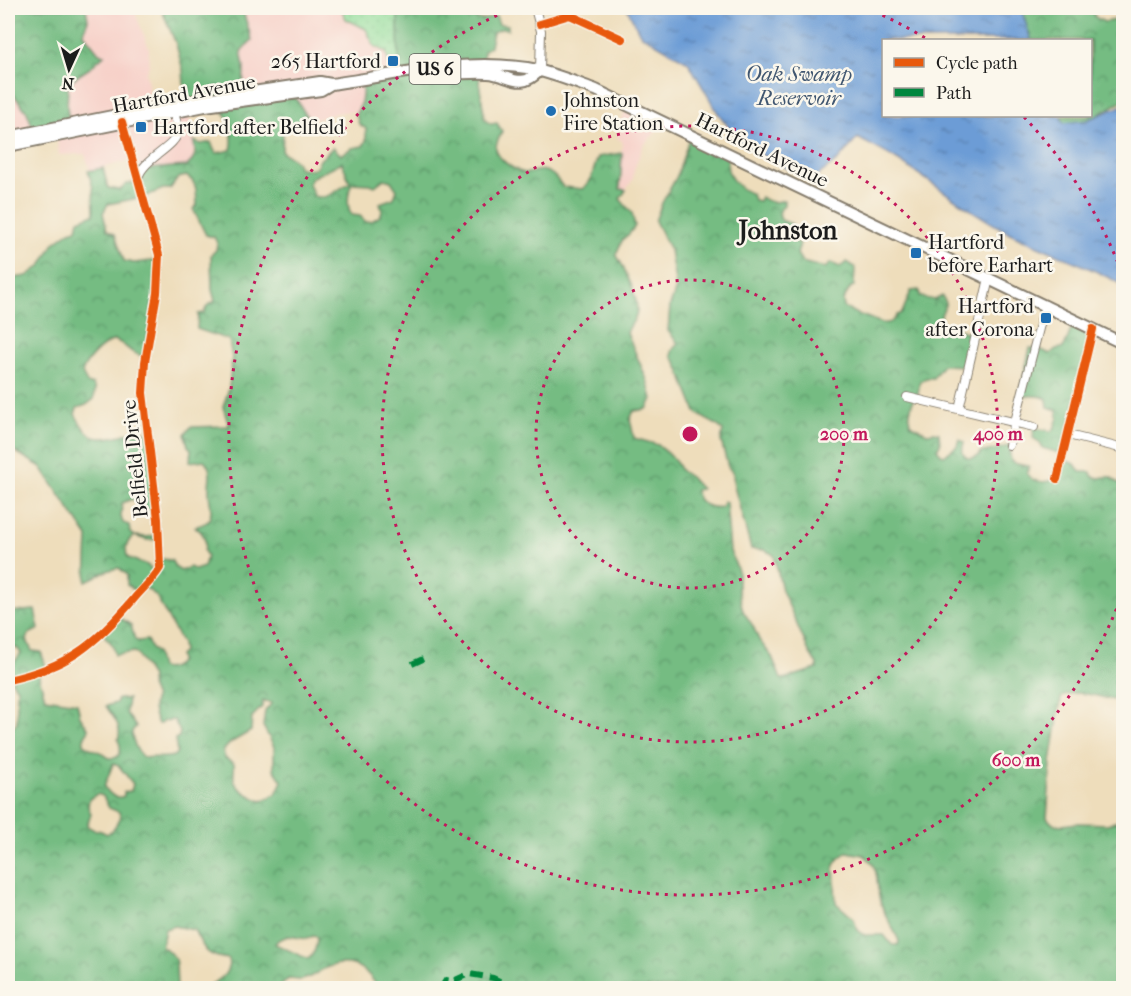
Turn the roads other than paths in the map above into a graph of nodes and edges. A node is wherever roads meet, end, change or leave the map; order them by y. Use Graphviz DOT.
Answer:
graph roads {
  1 [pos="535,8"];
  2 [pos="570,11"];
  3 [pos="540,24"];
  4 [pos="622,39"];
  5 [pos="540,70"];
  6 [pos="173,108"];
  7 [pos="122,122"];
  8 [pos="8,137"];
  9 [pos="8,146"];
  10 [pos="138,177"];
  11 [pos="989,278"];
  12 [pos="1045,305"];
  13 [pos="1094,329"];
  14 [pos="1124,344"];
  15 [pos="907,396"];
  16 [pos="959,409"];
  17 [pos="1014,423"];
  18 [pos="1034,427"];
  19 [pos="1068,435"];
  20 [pos="1009,445"];
  21 [pos="1124,449"];
  22 [pos="1057,479"];
  23 [pos="8,680"];
  1 -- 3 [label="street"];
  2 -- 3 [label="street"];
  2 -- 4 [label="street"];
  3 -- 5 [label="street"];
  5 -- 6 [label="highway, Hartford Avenue / US 6"];
  5 -- 11 [label="highway, Hartford Avenue"];
  6 -- 7 [label="highway, Hartford Avenue / US 6"];
  6 -- 8 [label="highway, Hartford Avenue / US 6"];
  6 -- 10 [label="street"];
  7 -- 9 [label="highway, Hartford Avenue / US 6"];
  7 -- 10 [label="street, Belfield Drive"];
  10 -- 23 [label="street, Belfield Drive"];
  11 -- 12 [label="highway, Hartford Avenue"];
  11 -- 16 [label="street"];
  12 -- 13 [label="highway, Hartford Avenue"];
  12 -- 17 [label="street"];
  13 -- 14 [label="highway, Hartford Avenue"];
  13 -- 19 [label="street"];
  15 -- 16 [label="street"];
  16 -- 17 [label="street"];
  17 -- 18 [label="street"];
  17 -- 20 [label="street"];
  19 -- 21 [label="street"];
  19 -- 22 [label="street"];
}
